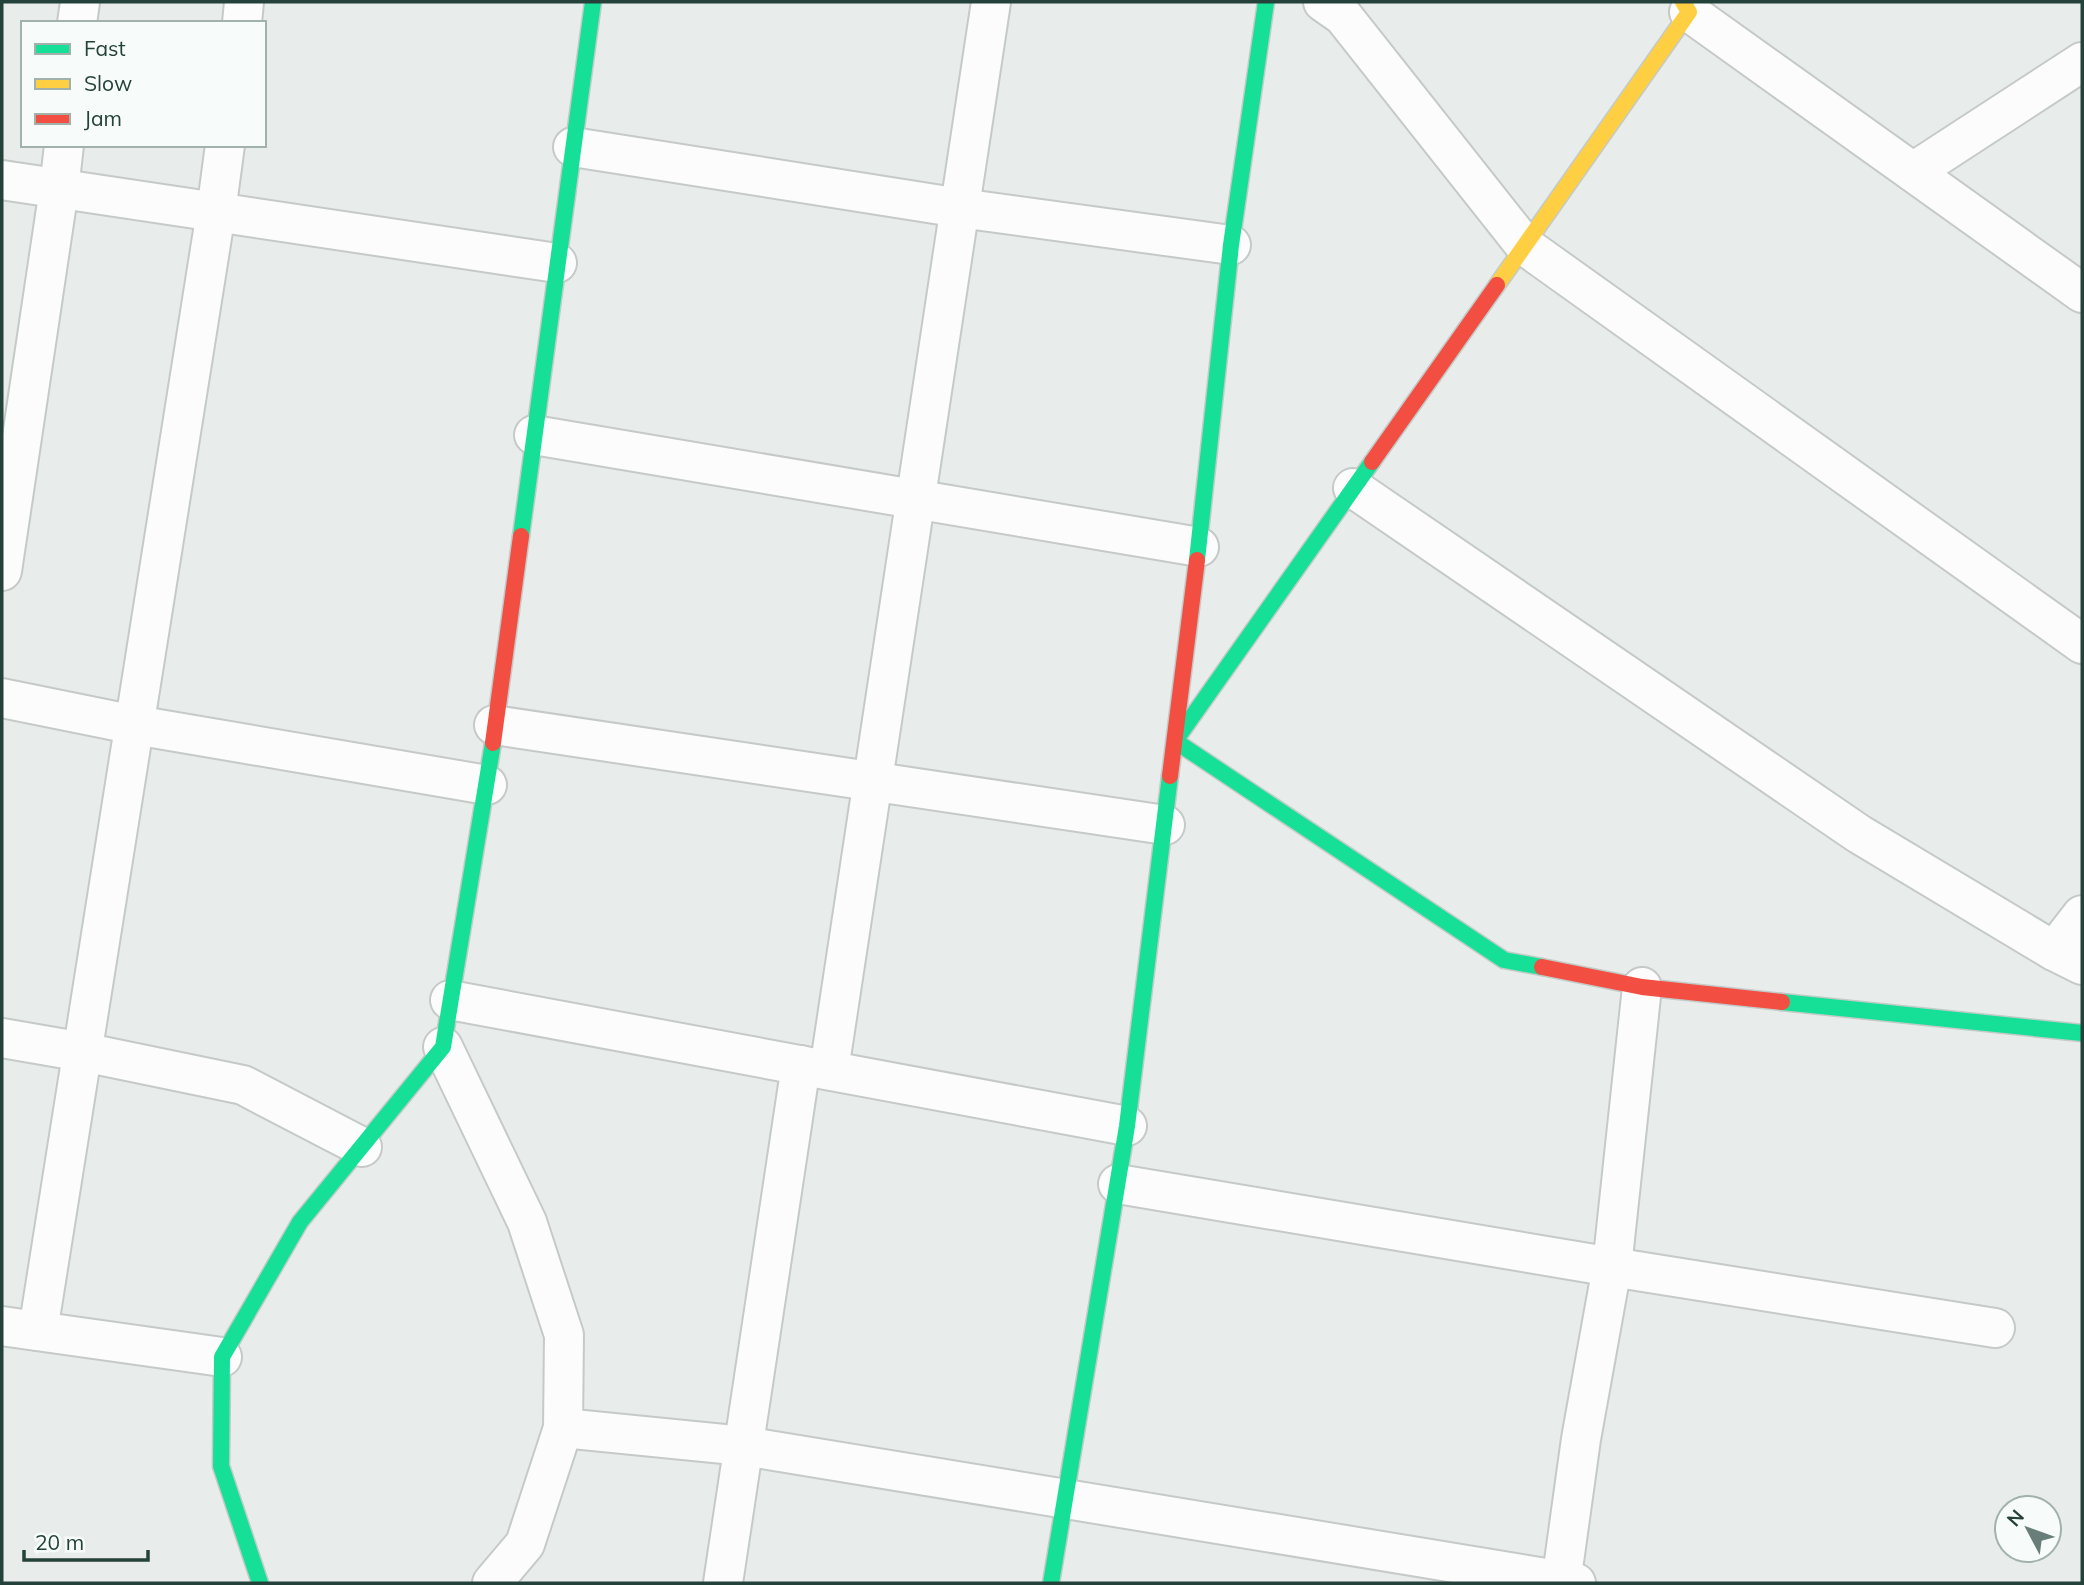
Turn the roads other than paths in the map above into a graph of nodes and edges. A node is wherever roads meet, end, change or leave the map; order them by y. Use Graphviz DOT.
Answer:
graph roads {
  1 [pos="80,2"];
  2 [pos="244,2"];
  3 [pos="593,2"];
  4 [pos="991,2"];
  5 [pos="1266,2"];
  6 [pos="1323,2"];
  7 [pos="1686,7"];
  8 [pos="77,21"];
  9 [pos="242,21"];
  10 [pos="2082,62"];
  11 [pos="64,147"];
  12 [pos="225,147"];
  13 [pos="573,147"];
  14 [pos="1913,172"];
  15 [pos="2,180"];
  16 [pos="59,189"];
  17 [pos="960,208"];
  18 [pos="216,212"];
  19 [pos="1231,246"];
  20 [pos="1525,246"];
  21 [pos="557,263"];
  22 [pos="2082,293"];
  23 [pos="534,435"];
  24 [pos="1353,488"];
  25 [pos="915,499"];
  26 [pos="1199,547"];
  27 [pos="2,571"];
  28 [pos="2082,644"];
  29 [pos="2,698"];
  30 [pos="135,725"];
  31 [pos="494,725"];
  32 [pos="1175,741"];
  33 [pos="873,781"];
  34 [pos="487,785"];
  35 [pos="1164,825"];
  36 [pos="2082,915"];
  37 [pos="2068,958"];
  38 [pos="1643,987"];
  39 [pos="450,1000"];
  40 [pos="2082,1033"];
  41 [pos="2,1038"];
  42 [pos="443,1047"];
  43 [pos="83,1052"];
  44 [pos="815,1068"];
  45 [pos="1127,1126"];
  46 [pos="362,1147"];
  47 [pos="1118,1184"];
  48 [pos="1612,1267"];
  49 [pos="1995,1328"];
  50 [pos="20,1329"];
  51 [pos="222,1357"];
  52 [pos="564,1427"];
  53 [pos="744,1446"];
  54 [pos="1066,1499"];
  55 [pos="1566,1582"];
  56 [pos="260,1583"];
  57 [pos="492,1583"];
  58 [pos="723,1583"];
  59 [pos="1052,1583"];
  1 -- 8 [label="street"];
  2 -- 9 [label="street"];
  3 -- 13 [label="street"];
  4 -- 17 [label="street"];
  5 -- 19 [label="street"];
  6 -- 20 [label="street"];
  7 -- 14 [label="street"];
  7 -- 20 [label="street"];
  10 -- 14 [label="street"];
  11 -- 16 [label="street"];
  12 -- 18 [label="street"];
  13 -- 17 [label="street"];
  13 -- 21 [label="street"];
  14 -- 22 [label="street"];
  15 -- 16 [label="street"];
  16 -- 18 [label="street"];
  16 -- 27 [label="street"];
  17 -- 19 [label="street"];
  17 -- 25 [label="street"];
  18 -- 21 [label="street"];
  18 -- 30 [label="street"];
  19 -- 26 [label="street"];
  20 -- 24 [label="street"];
  20 -- 28 [label="street"];
  21 -- 23 [label="street"];
  23 -- 25 [label="street"];
  23 -- 31 [label="street"];
  24 -- 32 [label="street"];
  24 -- 37 [label="street"];
  25 -- 26 [label="street"];
  25 -- 33 [label="street"];
  26 -- 32 [label="street"];
  29 -- 30 [label="street"];
  30 -- 34 [label="street"];
  30 -- 43 [label="street"];
  31 -- 33 [label="street"];
  31 -- 34 [label="street"];
  32 -- 35 [label="street"];
  32 -- 38 [label="street"];
  33 -- 35 [label="street"];
  33 -- 44 [label="street"];
  34 -- 39 [label="street"];
  35 -- 45 [label="street"];
  36 -- 37 [label="street"];
  38 -- 40 [label="street"];
  38 -- 48 [label="street"];
  39 -- 42 [label="street"];
  39 -- 44 [label="street"];
  41 -- 43 [label="street"];
  42 -- 46 [label="street"];
  42 -- 52 [label="street"];
  43 -- 46 [label="street"];
  43 -- 50 [label="street"];
  44 -- 45 [label="street"];
  44 -- 53 [label="street"];
  45 -- 47 [label="street"];
  46 -- 51 [label="street"];
  47 -- 48 [label="street"];
  47 -- 54 [label="street"];
  48 -- 49 [label="street"];
  48 -- 55 [label="street"];
  50 -- 51 [label="street"];
  51 -- 56 [label="street"];
  52 -- 53 [label="street"];
  52 -- 57 [label="street"];
  53 -- 54 [label="street"];
  53 -- 58 [label="street"];
  54 -- 55 [label="street"];
  54 -- 59 [label="street"];
}
